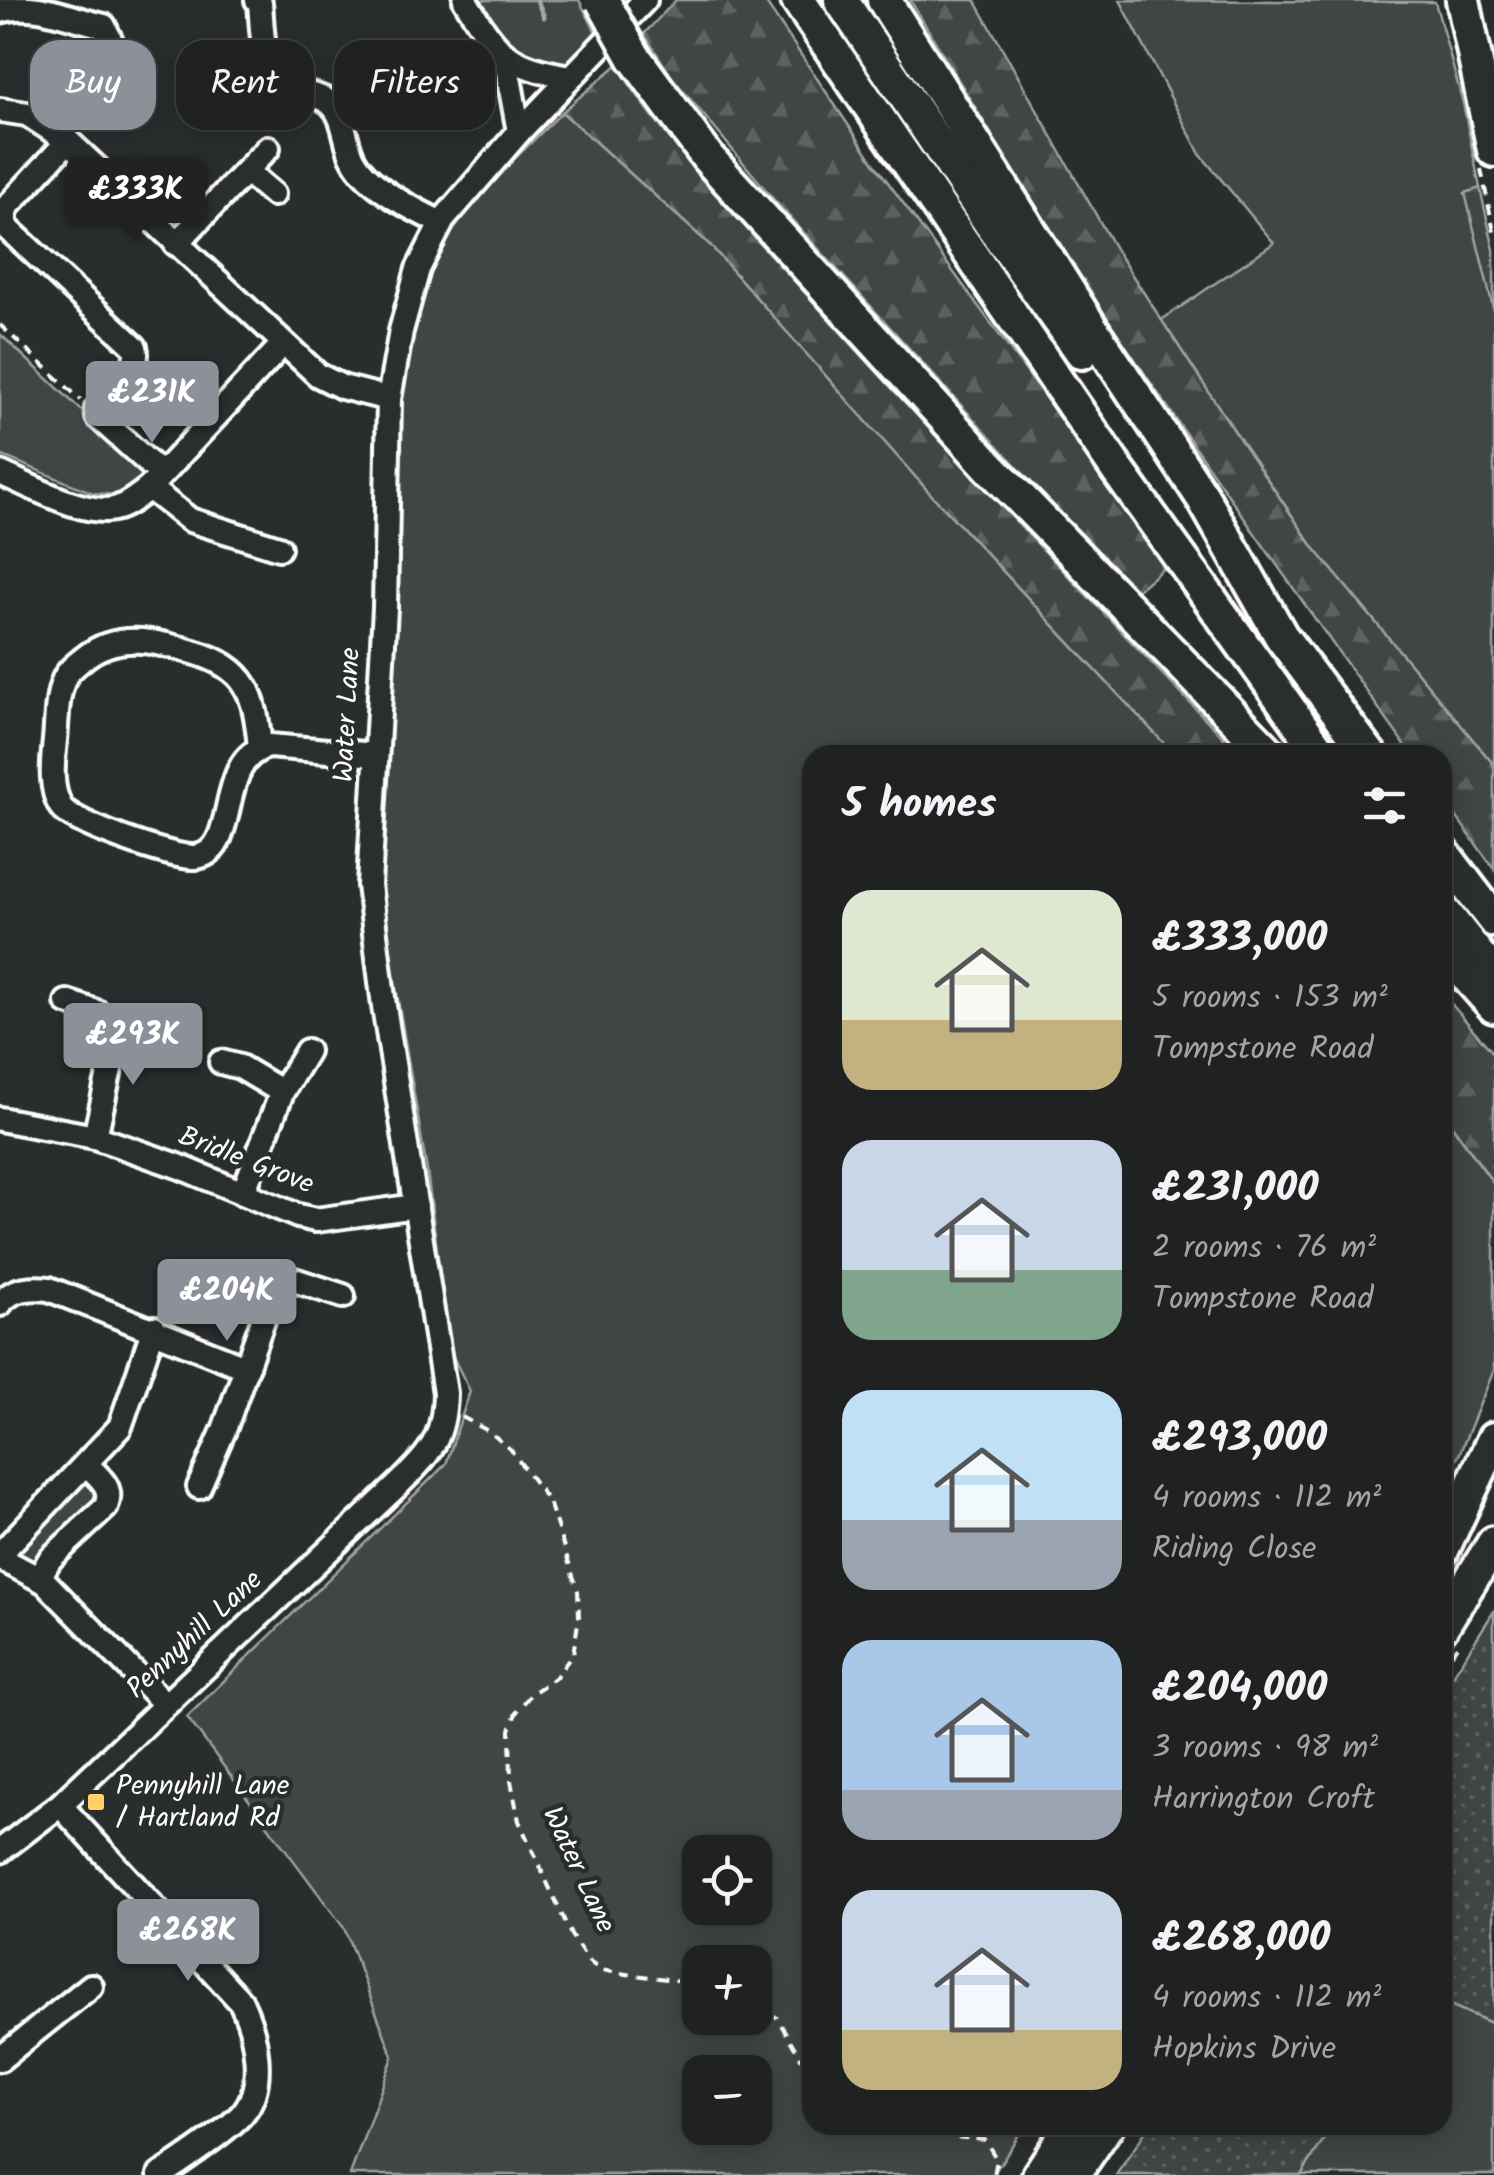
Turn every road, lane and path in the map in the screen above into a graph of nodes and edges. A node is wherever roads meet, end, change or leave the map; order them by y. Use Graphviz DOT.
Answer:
graph roads {
  1 [pos="256,0"];
  2 [pos="465,0"];
  3 [pos="602,0"];
  4 [pos="645,0"];
  5 [pos="798,0"];
  6 [pos="841,0"];
  7 [pos="884,0"];
  8 [pos="1463,0"];
  9 [pos="122,8"];
  10 [pos="0,11"];
  11 [pos="104,26"];
  12 [pos="110,40"];
  13 [pos="505,56"];
  14 [pos="570,77"];
  15 [pos="0,110"];
  16 [pos="519,132"];
  17 [pos="68,141"];
  18 [pos="268,148"];
  19 [pos="1494,150"];
  20 [pos="247,172"];
  21 [pos="272,194"];
  22 [pos="441,223"];
  23 [pos="176,244"];
  24 [pos="0,325"];
  25 [pos="282,345"];
  26 [pos="390,398"];
  27 [pos="98,417"];
  28 [pos="0,472"];
  29 [pos="155,481"];
  30 [pos="279,548"];
  31 [pos="1267,612"];
  32 [pos="1261,745"];
  33 [pos="1315,745"];
  34 [pos="1363,745"];
  35 [pos="260,748"];
  36 [pos="376,755"];
  37 [pos="1452,865"];
  38 [pos="1494,920"];
  39 [pos="1452,922"];
  40 [pos="1452,959"];
  41 [pos="1494,974"];
  42 [pos="67,1002"];
  43 [pos="1494,1006"];
  44 [pos="119,1028"];
  45 [pos="181,1041"];
  46 [pos="307,1051"];
  47 [pos="222,1062"];
  48 [pos="282,1092"];
  49 [pos="0,1119"];
  50 [pos="95,1137"];
  51 [pos="243,1193"];
  52 [pos="416,1206"];
  53 [pos="343,1296"];
  54 [pos="1,1300"];
  55 [pos="154,1328"];
  56 [pos="247,1368"];
  57 [pos="444,1408"];
  58 [pos="1494,1438"];
  59 [pos="426,1457"];
  60 [pos="86,1464"];
  61 [pos="199,1487"];
  62 [pos="1452,1528"];
  63 [pos="1494,1542"];
  64 [pos="0,1556"];
  65 [pos="39,1578"];
  66 [pos="1452,1610"];
  67 [pos="165,1704"];
  68 [pos="60,1804"];
  69 [pos="0,1850"];
  70 [pos="682,1980"];
  71 [pos="91,1986"];
  72 [pos="772,2014"];
  73 [pos="0,2059"];
  74 [pos="802,2060"];
  75 [pos="945,2135"];
  76 [pos="1065,2135"];
  77 [pos="1100,2135"];
  78 [pos="160,2175"];
  79 [pos="994,2175"];
  80 [pos="1039,2175"];
  81 [pos="1073,2175"];
  1 -- 22 [label="street"];
  2 -- 13 [label="street"];
  3 -- 32 [label="highway, bridge"];
  4 -- 14 [label="street, Water Lane"];
  5 -- 33 [label="highway"];
  6 -- 31 [label="highway"];
  7 -- 31 [label="highway"];
  8 -- 19 [label="highway"];
  9 -- 11 [label="street"];
  10 -- 11 [label="street"];
  11 -- 12 [label="street"];
  13 -- 14 [label="street"];
  13 -- 16 [label="street"];
  14 -- 16 [label="street, Water Lane"];
  15 -- 17 [label="street"];
  16 -- 22 [label="street, Water Lane"];
  17 -- 23 [label="street"];
  17 -- 27 [label="street"];
  18 -- 20 [label="street"];
  20 -- 21 [label="street"];
  20 -- 23 [label="street"];
  22 -- 26 [label="street, Water Lane"];
  23 -- 25 [label="street"];
  24 -- 27 [label="path"];
  25 -- 26 [label="street"];
  25 -- 29 [label="street"];
  26 -- 36 [label="street, Water Lane"];
  27 -- 29 [label="street"];
  28 -- 29 [label="street"];
  29 -- 30 [label="street"];
  31 -- 34 [label="highway"];
  35 -- 35 [label="street"];
  35 -- 36 [label="street"];
  36 -- 52 [label="street, Water Lane"];
  37 -- 38 [label="highway"];
  39 -- 41 [label="highway"];
  40 -- 43 [label="highway"];
  42 -- 44 [label="street"];
  44 -- 45 [label="street"];
  44 -- 50 [label="street"];
  46 -- 48 [label="street"];
  47 -- 48 [label="street"];
  48 -- 51 [label="street"];
  49 -- 50 [label="street, Bridle Grove"];
  50 -- 51 [label="street, Bridle Grove"];
  51 -- 52 [label="street, Bridle Grove"];
  52 -- 57 [label="street, Water Lane"];
  53 -- 56 [label="street"];
  54 -- 55 [label="street"];
  55 -- 56 [label="street"];
  55 -- 60 [label="street"];
  56 -- 61 [label="street"];
  57 -- 59 [label="street, Water Lane"];
  57 -- 70 [label="path, Water Lane"];
  58 -- 62 [label="highway"];
  59 -- 67 [label="street, Pennyhill Lane"];
  60 -- 64 [label="street"];
  60 -- 65 [label="street"];
  63 -- 66 [label="highway"];
  64 -- 65 [label="street"];
  65 -- 67 [label="street"];
  67 -- 68 [label="street, Pennyhill Lane"];
  68 -- 69 [label="street, Pennyhill Lane"];
  68 -- 78 [label="street"];
  71 -- 73 [label="street"];
  72 -- 74 [label="path"];
  75 -- 79 [label="path"];
  76 -- 80 [label="highway"];
  77 -- 81 [label="highway"];
}
